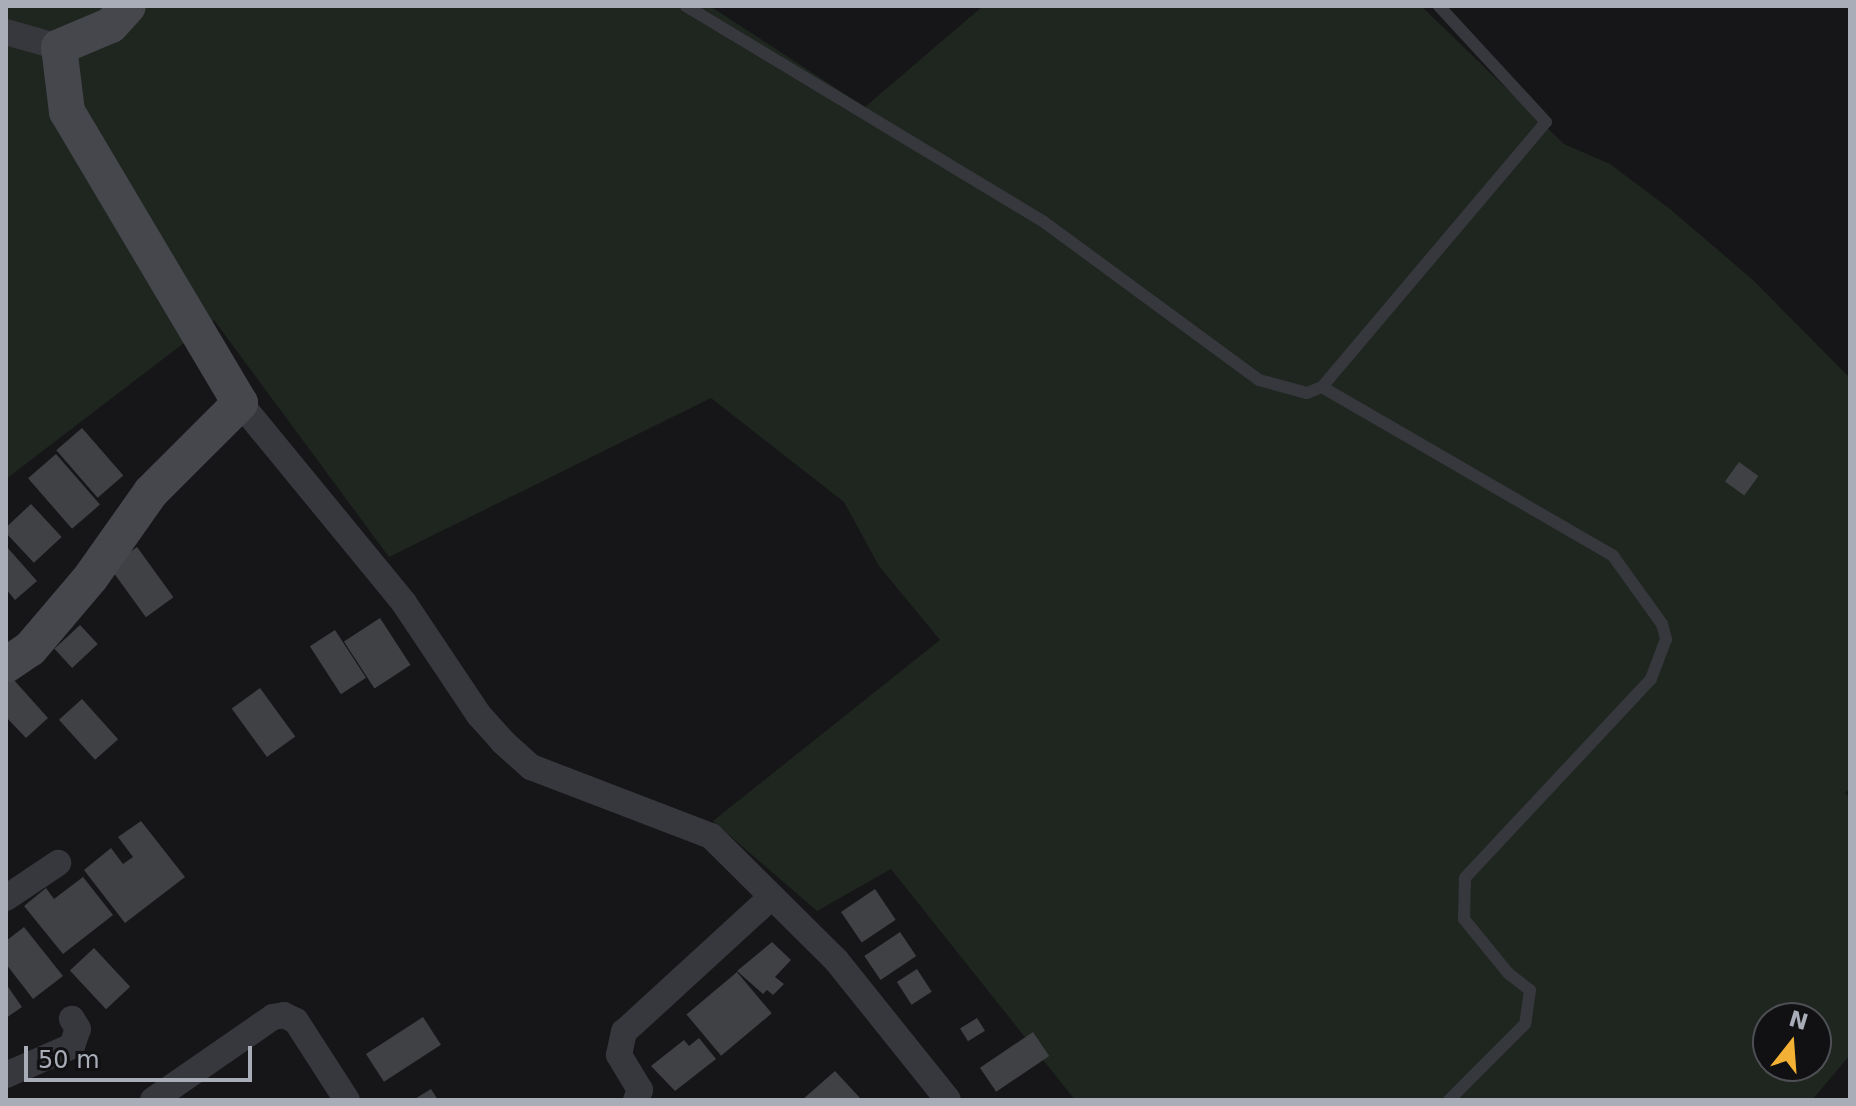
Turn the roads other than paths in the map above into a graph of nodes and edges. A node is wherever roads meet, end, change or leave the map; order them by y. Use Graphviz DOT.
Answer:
graph roads {
  1 [pos="128,6"];
  2 [pos="686,6"];
  3 [pos="1439,6"];
  4 [pos="6,32"];
  5 [pos="59,47"];
  6 [pos="1322,387"];
  7 [pos="240,403"];
  8 [pos="6,665"];
  9 [pos="58,863"];
  10 [pos="6,898"];
  11 [pos="769,899"];
  12 [pos="72,1019"];
  13 [pos="6,1075"];
  14 [pos="185,1092"];
  15 [pos="153,1100"];
  16 [pos="347,1100"];
  17 [pos="636,1100"];
  18 [pos="948,1100"];
  19 [pos="1449,1100"];
  1 -- 5 [label="street"];
  2 -- 6 [label="lane"];
  3 -- 6 [label="lane"];
  4 -- 5 [label="street"];
  5 -- 7 [label="street"];
  6 -- 19 [label="lane"];
  7 -- 8 [label="street"];
  7 -- 11 [label="street"];
  9 -- 10 [label="street"];
  11 -- 17 [label="street"];
  11 -- 18 [label="street"];
  12 -- 13 [label="street"];
  14 -- 15 [label="street"];
  14 -- 16 [label="street"];
}
